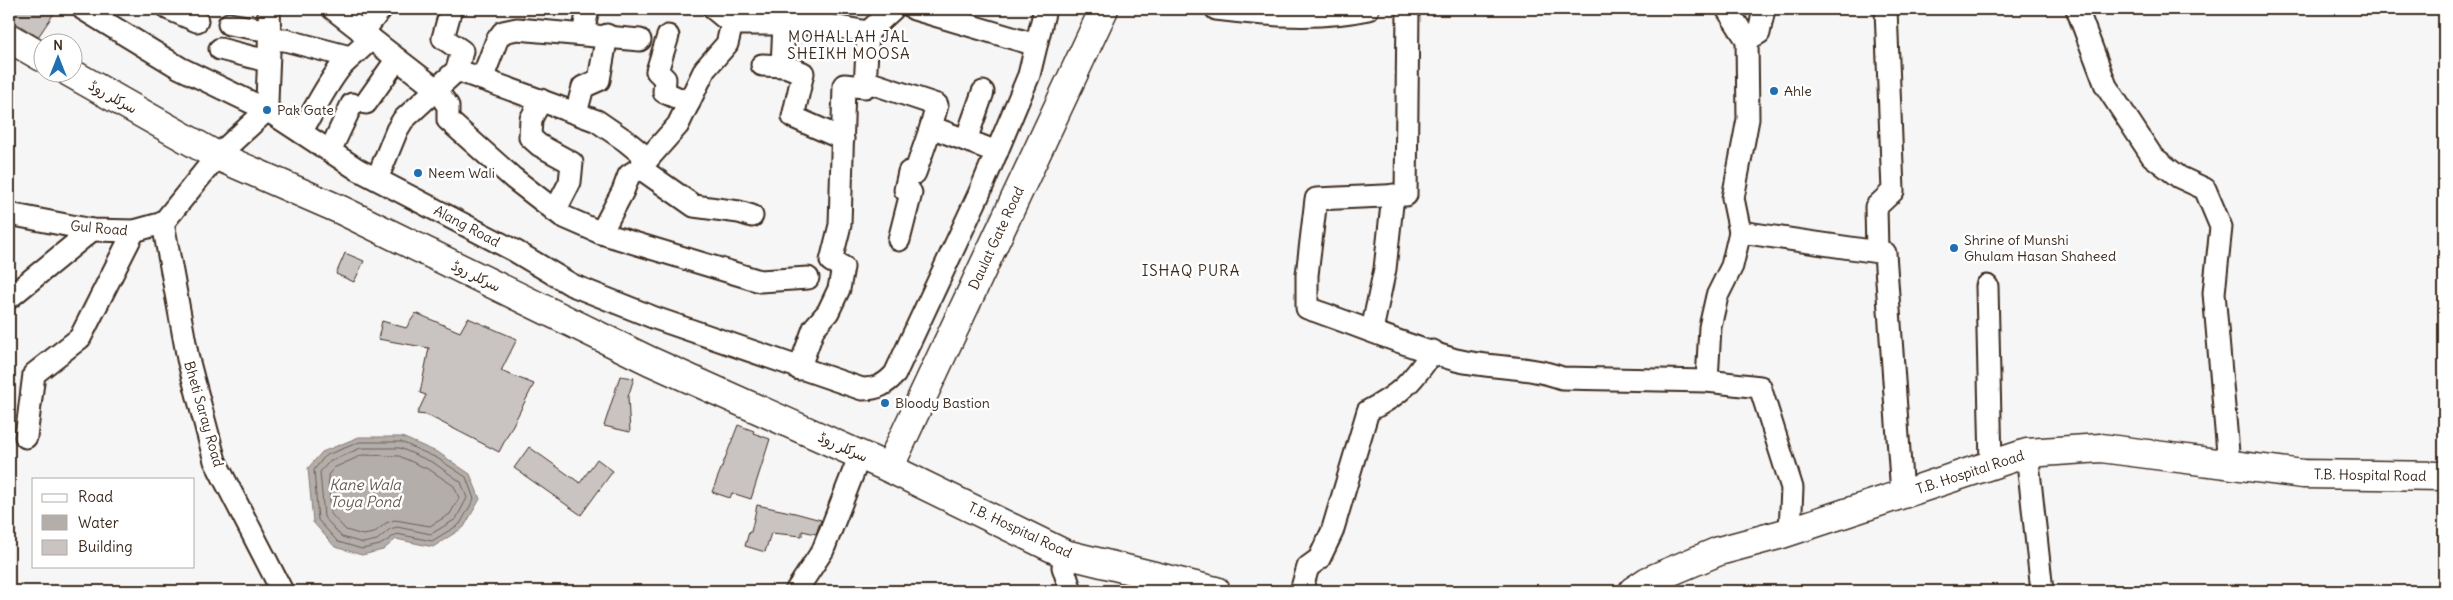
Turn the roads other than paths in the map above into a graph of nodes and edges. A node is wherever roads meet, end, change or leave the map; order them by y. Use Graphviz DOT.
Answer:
graph roads {
  1 [pos="169,9"];
  2 [pos="269,9"];
  3 [pos="332,9"];
  4 [pos="381,9"];
  5 [pos="451,9"];
  6 [pos="588,9"];
  7 [pos="714,9"];
  8 [pos="893,9"];
  9 [pos="914,9"];
  10 [pos="1045,9"];
  11 [pos="1104,9"];
  12 [pos="1216,9"];
  13 [pos="1368,9"];
  14 [pos="1408,9"];
  15 [pos="1727,9"];
  16 [pos="1764,9"];
  17 [pos="1886,9"];
  18 [pos="2077,9"];
  19 [pos="89,10"];
  20 [pos="824,16"];
  21 [pos="774,19"];
  22 [pos="197,21"];
  23 [pos="229,24"];
  24 [pos="732,24"];
  25 [pos="868,32"];
  26 [pos="583,34"];
  27 [pos="270,35"];
  28 [pos="366,35"];
  29 [pos="607,36"];
  30 [pos="668,36"];
  31 [pos="9,38"];
  32 [pos="640,40"];
  33 [pos="1747,40"];
  34 [pos="1036,45"];
  35 [pos="220,50"];
  36 [pos="32,52"];
  37 [pos="350,57"];
  38 [pos="397,59"];
  39 [pos="267,61"];
  40 [pos="457,70"];
  41 [pos="82,79"];
  42 [pos="482,79"];
  43 [pos="865,82"];
  44 [pos="436,89"];
  45 [pos="983,92"];
  46 [pos="541,100"];
  47 [pos="689,103"];
  48 [pos="267,110"];
  49 [pos="576,113"];
  50 [pos="931,127"];
  51 [pos="301,132"];
  52 [pos="843,139"];
  53 [pos="966,140"];
  54 [pos="330,151"];
  55 [pos="997,152"];
  56 [pos="217,156"];
  57 [pos="644,163"];
  58 [pos="377,179"];
  59 [pos="1393,195"];
  60 [pos="555,211"];
  61 [pos="9,214"];
  62 [pos="752,216"];
  63 [pos="163,224"];
  64 [pos="92,230"];
  65 [pos="134,231"];
  66 [pos="1740,232"];
  67 [pos="601,233"];
  68 [pos="899,240"];
  69 [pos="1876,251"];
  70 [pos="808,278"];
  71 [pos="1987,286"];
  72 [pos="9,298"];
  73 [pos="1372,330"];
  74 [pos="1433,351"];
  75 [pos="799,369"];
  76 [pos="1707,381"];
  77 [pos="26,437"];
  78 [pos="2027,453"];
  79 [pos="860,455"];
  80 [pos="2229,464"];
  81 [pos="1991,465"];
  82 [pos="889,468"];
  83 [pos="2444,476"];
  84 [pos="1902,494"];
  85 [pos="1790,531"];
  86 [pos="1065,554"];
  87 [pos="282,591"];
  88 [pos="796,591"];
  89 [pos="1072,591"];
  90 [pos="1216,591"];
  91 [pos="1301,591"];
  92 [pos="1633,591"];
  93 [pos="2042,591"];
  1 -- 22 [label="street"];
  2 -- 27 [label="street"];
  3 -- 28 [label="street"];
  4 -- 28 [label="street"];
  5 -- 40 [label="street"];
  6 -- 26 [label="street"];
  7 -- 24 [label="street"];
  8 -- 25 [label="street"];
  9 -- 34 [label="street"];
  10 -- 34 [label="street"];
  11 -- 82 [label="main road, Daulat Gate Road"];
  12 -- 13 [label="street"];
  14 -- 59 [label="street"];
  15 -- 33 [label="street"];
  16 -- 33 [label="street"];
  17 -- 69 [label="street"];
  18 -- 80 [label="street"];
  19 -- 48 [label="street, Alang Road"];
  20 -- 21 [label="street"];
  20 -- 25 [label="street"];
  21 -- 24 [label="street"];
  21 -- 52 [label="street"];
  23 -- 27 [label="street"];
  24 -- 47 [label="street"];
  25 -- 43 [label="street"];
  26 -- 29 [label="street"];
  26 -- 42 [label="street"];
  27 -- 37 [label="street"];
  27 -- 39 [label="street"];
  28 -- 37 [label="street"];
  28 -- 38 [label="street"];
  29 -- 32 [label="street"];
  29 -- 49 [label="street"];
  30 -- 47 [label="street"];
  31 -- 36 [label="main road"];
  33 -- 66 [label="street"];
  34 -- 55 [label="street"];
  35 -- 39 [label="street"];
  37 -- 51 [label="street"];
  38 -- 44 [label="street"];
  38 -- 54 [label="street"];
  39 -- 48 [label="street"];
  40 -- 42 [label="street"];
  40 -- 44 [label="street"];
  41 -- 56 [label="main road, سرکلر روڈ"];
  42 -- 46 [label="street"];
  43 -- 50 [label="street"];
  43 -- 52 [label="street"];
  44 -- 58 [label="street"];
  44 -- 60 [label="street"];
  45 -- 53 [label="street"];
  46 -- 49 [label="street"];
  46 -- 60 [label="street"];
  47 -- 57 [label="street"];
  48 -- 51 [label="street, Alang Road"];
  48 -- 56 [label="street"];
  49 -- 57 [label="street"];
  50 -- 53 [label="street"];
  50 -- 68 [label="street"];
  51 -- 54 [label="street, Alang Road"];
  52 -- 75 [label="street"];
  53 -- 55 [label="street"];
  54 -- 58 [label="street, Alang Road"];
  55 -- 75 [label="street, Alang Road"];
  56 -- 63 [label="street"];
  56 -- 79 [label="main road, سرکلر روڈ"];
  57 -- 62 [label="street"];
  57 -- 67 [label="street"];
  58 -- 75 [label="street, Alang Road"];
  59 -- 73 [label="street"];
  59 -- 73 [label="street"];
  60 -- 67 [label="street"];
  61 -- 64 [label="street, Gul Road"];
  63 -- 65 [label="street, Gul Road"];
  63 -- 87 [label="street, Bheti Saray Road"];
  64 -- 65 [label="street, Gul Road"];
  64 -- 72 [label="street"];
  65 -- 77 [label="street"];
  66 -- 69 [label="street"];
  66 -- 76 [label="street"];
  67 -- 70 [label="street"];
  69 -- 84 [label="street"];
  71 -- 81 [label="street"];
  73 -- 74 [label="street"];
  74 -- 76 [label="street"];
  74 -- 91 [label="street"];
  76 -- 85 [label="street"];
  78 -- 80 [label="main road, T.B. Hospital Road"];
  78 -- 81 [label="main road, T.B. Hospital Road"];
  78 -- 93 [label="street"];
  79 -- 82 [label="main road, سرکلر روڈ"];
  79 -- 88 [label="street"];
  80 -- 83 [label="main road, T.B. Hospital Road"];
  81 -- 84 [label="main road, T.B. Hospital Road"];
  82 -- 86 [label="main road, T.B. Hospital Road"];
  84 -- 85 [label="main road, T.B. Hospital Road"];
  85 -- 92 [label="main road, T.B. Hospital Road"];
  86 -- 89 [label="street"];
  86 -- 90 [label="main road, T.B. Hospital Road"];
}
